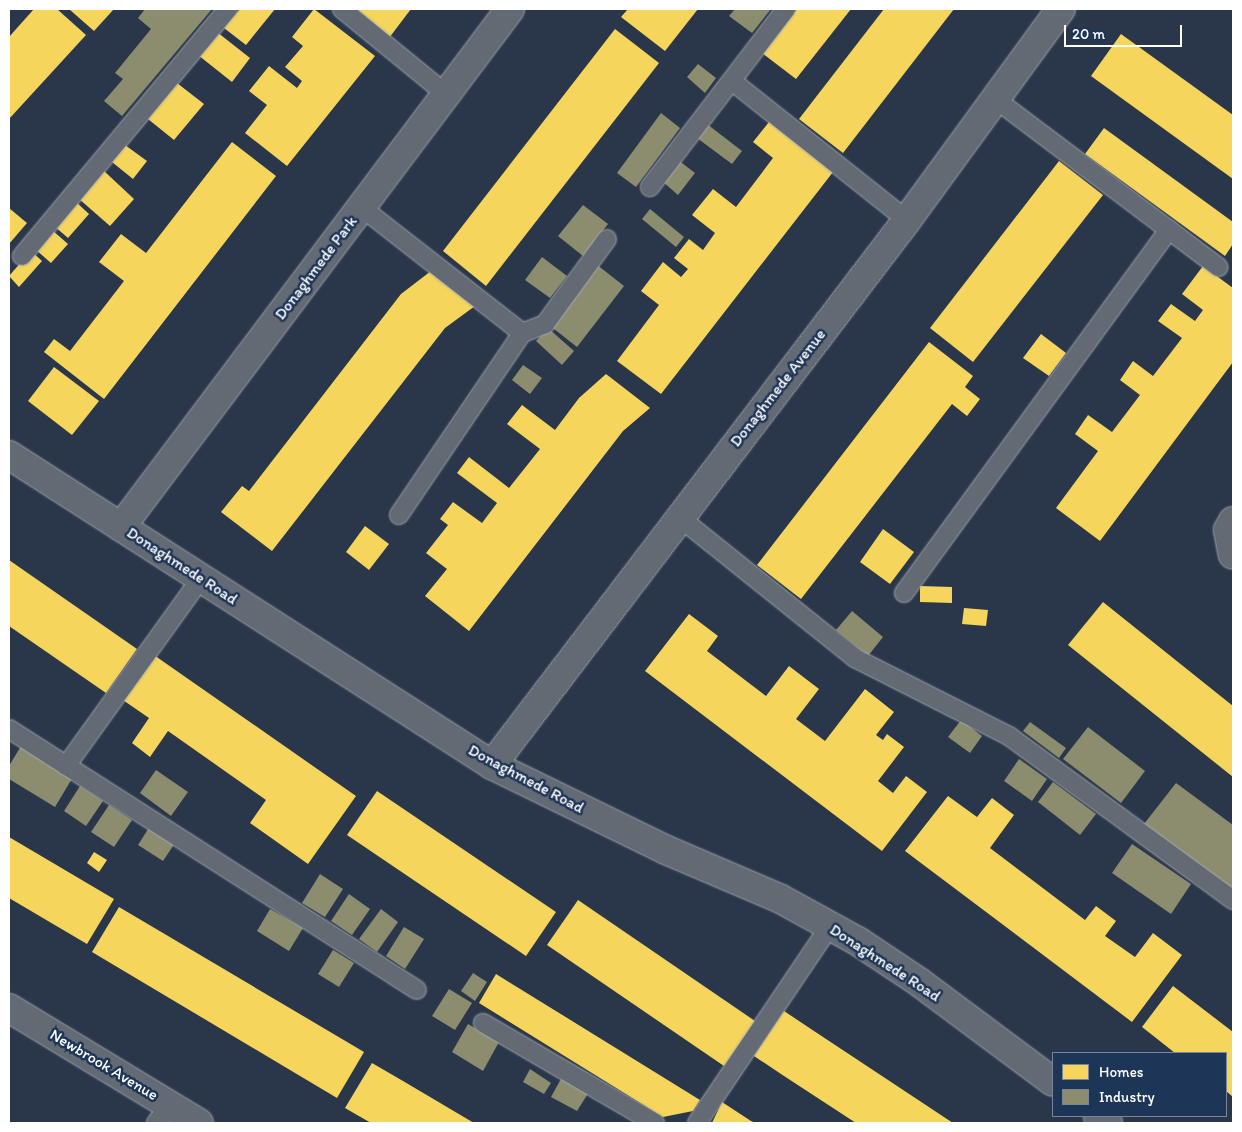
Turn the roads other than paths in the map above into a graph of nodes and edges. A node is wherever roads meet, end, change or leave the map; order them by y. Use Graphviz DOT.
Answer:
graph roads {
  1 [pos="228,9"];
  2 [pos="342,9"];
  3 [pos="510,9"];
  4 [pos="786,9"];
  5 [pos="1062,9"];
  6 [pos="732,81"];
  7 [pos="446,94"];
  8 [pos="994,98"];
  9 [pos="650,187"];
  10 [pos="361,207"];
  11 [pos="907,220"];
  12 [pos="1170,229"];
  13 [pos="606,239"];
  14 [pos="22,256"];
  15 [pos="1218,267"];
  16 [pos="522,334"];
  17 [pos="9,455"];
  18 [pos="399,515"];
  19 [pos="679,517"];
  20 [pos="1233,521"];
  21 [pos="121,527"];
  22 [pos="1233,555"];
  23 [pos="201,578"];
  24 [pos="904,593"];
  25 [pos="9,729"];
  26 [pos="492,764"];
  27 [pos="66,766"];
  28 [pos="1233,900"];
  29 [pos="829,927"];
  30 [pos="417,990"];
  31 [pos="9,1008"];
  32 [pos="482,1023"];
  33 [pos="1052,1081"];
  34 [pos="163,1114"];
  35 [pos="199,1123"];
  36 [pos="655,1123"];
  37 [pos="697,1123"];
  1 -- 14 [label="lane"];
  2 -- 7 [label="lane"];
  3 -- 7 [label="street, Donaghmede Park"];
  4 -- 6 [label="lane"];
  5 -- 8 [label="street, Donaghmede Avenue"];
  6 -- 9 [label="lane"];
  6 -- 11 [label="lane"];
  7 -- 10 [label="street, Donaghmede Park"];
  8 -- 11 [label="street, Donaghmede Avenue"];
  8 -- 12 [label="lane"];
  10 -- 16 [label="lane"];
  10 -- 21 [label="street, Donaghmede Park"];
  11 -- 19 [label="street, Donaghmede Avenue"];
  12 -- 15 [label="lane"];
  12 -- 24 [label="lane"];
  13 -- 16 [label="lane"];
  16 -- 18 [label="lane"];
  17 -- 21 [label="street, Donaghmede Road"];
  19 -- 26 [label="street, Donaghmede Avenue"];
  19 -- 28 [label="lane"];
  20 -- 22 [label="street"];
  21 -- 23 [label="street, Donaghmede Road"];
  23 -- 26 [label="street, Donaghmede Road"];
  23 -- 27 [label="lane"];
  25 -- 27 [label="lane"];
  26 -- 29 [label="street, Donaghmede Road"];
  27 -- 30 [label="lane"];
  29 -- 33 [label="street, Donaghmede Road"];
  29 -- 37 [label="lane"];
  31 -- 34 [label="street, Newbrook Avenue"];
  32 -- 36 [label="lane"];
  34 -- 35 [label="street, Newbrook Avenue"];
}
